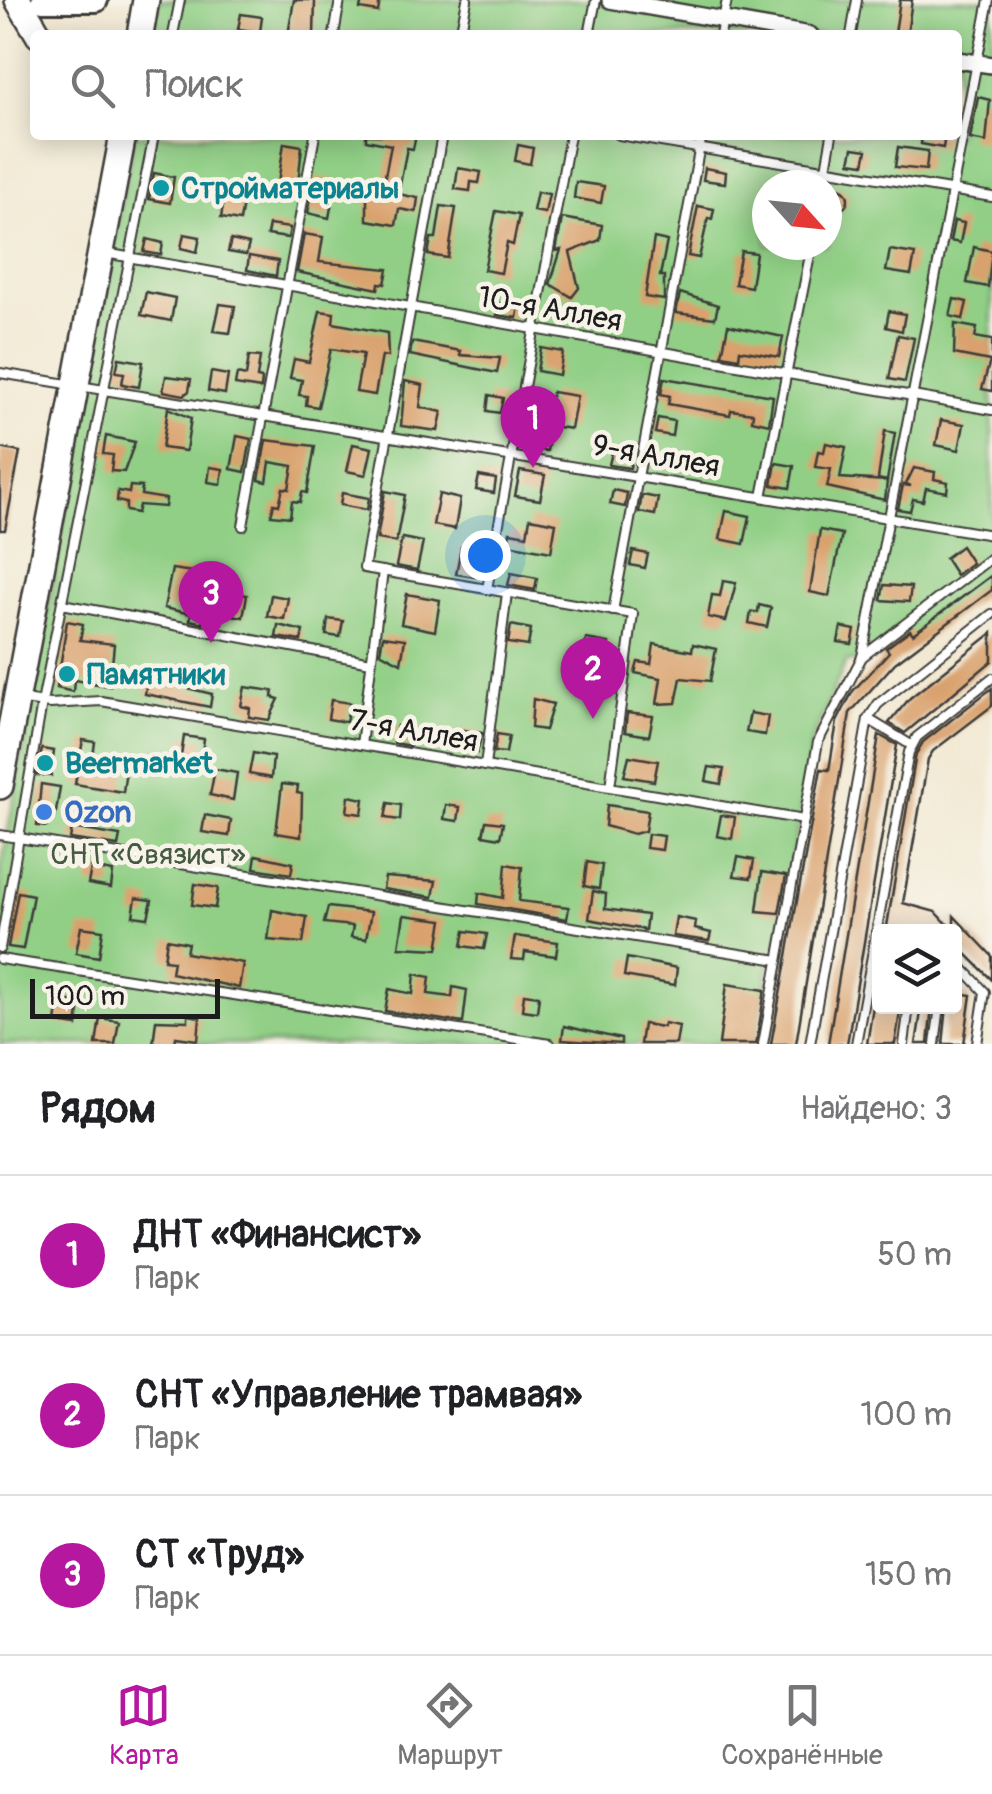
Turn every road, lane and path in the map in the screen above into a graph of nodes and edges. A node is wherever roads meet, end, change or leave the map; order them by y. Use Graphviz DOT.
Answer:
graph roads {
  1 [pos="18,0"];
  2 [pos="43,0"];
  3 [pos="96,0"];
  4 [pos="146,0"];
  5 [pos="180,0"];
  6 [pos="340,0"];
  7 [pos="467,0"];
  8 [pos="596,0"];
  9 [pos="610,0"];
  10 [pos="727,0"];
  11 [pos="857,0"];
  12 [pos="988,0"];
  13 [pos="722,27"];
  14 [pos="36,30"];
  15 [pos="141,30"];
  16 [pos="174,30"];
  17 [pos="335,30"];
  18 [pos="461,30"];
  19 [pos="590,30"];
  20 [pos="755,30"];
  21 [pos="852,30"];
  22 [pos="985,64"];
  23 [pos="103,140"];
  24 [pos="122,140"];
  25 [pos="153,140"];
  26 [pos="314,140"];
  27 [pos="441,140"];
  28 [pos="569,140"];
  29 [pos="650,140"];
  30 [pos="701,140"];
  31 [pos="831,140"];
  32 [pos="699,148"];
  33 [pos="118,164"];
  34 [pos="826,169"];
  35 [pos="953,190"];
  36 [pos="992,197"];
  37 [pos="101,253"];
  38 [pos="132,258"];
  39 [pos="809,260"];
  40 [pos="286,285"];
  41 [pos="410,307"];
  42 [pos="535,329"];
  43 [pos="661,352"];
  44 [pos="0,373"];
  45 [pos="788,374"];
  46 [pos="76,382"];
  47 [pos="105,387"];
  48 [pos="913,396"];
  49 [pos="992,410"];
  50 [pos="262,413"];
  51 [pos="387,434"];
  52 [pos="512,455"];
  53 [pos="636,476"];
  54 [pos="762,497"];
  55 [pos="889,518"];
  56 [pos="243,526"];
  57 [pos="992,535"];
  58 [pos="992,558"];
  59 [pos="382,571"];
  60 [pos="488,589"];
  61 [pos="507,592"];
  62 [pos="62,604"];
  63 [pos="612,611"];
  64 [pos="992,614"];
  65 [pos="862,657"];
  66 [pos="371,662"];
  67 [pos="992,678"];
  68 [pos="29,701"];
  69 [pos="868,719"];
  70 [pos="361,745"];
  71 [pos="912,746"];
  72 [pos="485,766"];
  73 [pos="0,786"];
  74 [pos="610,787"];
  75 [pos="804,820"];
  76 [pos="0,835"];
  77 [pos="18,838"];
  78 [pos="0,948"];
  79 [pos="0,959"];
  80 [pos="778,960"];
  81 [pos="962,967"];
  82 [pos="909,1014"];
  83 [pos="939,1014"];
  84 [pos="979,1030"];
  85 [pos="992,1033"];
  86 [pos="550,1044"];
  87 [pos="762,1044"];
  88 [pos="810,1044"];
  89 [pos="856,1044"];
  90 [pos="904,1044"];
  91 [pos="935,1044"];
  92 [pos="977,1044"];
  1 -- 14 [label="main road"];
  2 -- 3 [label="main road"];
  4 -- 15 [label="main road"];
  5 -- 16 [label="lane"];
  6 -- 17 [label="lane"];
  7 -- 18 [label="lane"];
  8 -- 19 [label="lane"];
  9 -- 13 [label="street"];
  10 -- 13 [label="lane"];
  11 -- 21 [label="lane"];
  12 -- 22 [label="lane"];
  13 -- 20 [label="street"];
  22 -- 35 [label="lane"];
  23 -- 33 [label="main road"];
  24 -- 33 [label="main road"];
  25 -- 38 [label="lane"];
  26 -- 40 [label="lane"];
  27 -- 41 [label="lane"];
  28 -- 42 [label="lane"];
  29 -- 32 [label="lane"];
  30 -- 32 [label="lane"];
  31 -- 34 [label="lane"];
  32 -- 34 [label="lane"];
  32 -- 43 [label="lane"];
  33 -- 37 [label="main road"];
  34 -- 35 [label="lane"];
  35 -- 36 [label="lane"];
  35 -- 48 [label="lane"];
  37 -- 38 [label="lane, 10-я Аллея"];
  37 -- 46 [label="main road"];
  38 -- 40 [label="lane, 10-я Аллея"];
  38 -- 47 [label="lane"];
  39 -- 45 [label="lane"];
  40 -- 41 [label="lane, 10-я Аллея"];
  40 -- 50 [label="lane"];
  41 -- 42 [label="lane, 10-я Аллея"];
  41 -- 51 [label="lane"];
  42 -- 43 [label="lane, 10-я Аллея"];
  42 -- 52 [label="lane"];
  43 -- 45 [label="lane, 10-я Аллея"];
  43 -- 53 [label="lane"];
  44 -- 46 [label="lane, 9-я Аллея"];
  45 -- 48 [label="lane, 10-я Аллея"];
  45 -- 54 [label="lane"];
  46 -- 47 [label="lane, 9-я Аллея"];
  46 -- 68 [label="main road"];
  47 -- 50 [label="lane, 9-я Аллея"];
  47 -- 62 [label="lane"];
  48 -- 49 [label="lane, 10-я Аллея"];
  48 -- 55 [label="lane"];
  50 -- 51 [label="lane, 9-я Аллея"];
  50 -- 56 [label="lane"];
  51 -- 52 [label="lane, 9-я Аллея"];
  51 -- 59 [label="lane"];
  52 -- 53 [label="lane, 9-я Аллея"];
  52 -- 60 [label="lane"];
  53 -- 54 [label="lane, 9-я Аллея"];
  53 -- 63 [label="lane"];
  54 -- 55 [label="lane, 9-я Аллея"];
  55 -- 57 [label="lane, 9-я Аллея"];
  55 -- 65 [label="lane"];
  58 -- 65 [label="lane"];
  59 -- 60 [label="lane"];
  59 -- 66 [label="lane"];
  60 -- 61 [label="lane"];
  61 -- 63 [label="lane"];
  61 -- 72 [label="lane"];
  62 -- 66 [label="lane"];
  62 -- 68 [label="lane"];
  63 -- 74 [label="lane"];
  64 -- 69 [label="lane"];
  65 -- 75 [label="lane"];
  66 -- 70 [label="lane"];
  67 -- 71 [label="lane"];
  68 -- 70 [label="lane, 7-я Аллея"];
  68 -- 73 [label="main road"];
  68 -- 77 [label="lane"];
  69 -- 71 [label="lane"];
  69 -- 88 [label="lane"];
  70 -- 72 [label="lane, 7-я Аллея"];
  71 -- 89 [label="lane"];
  72 -- 74 [label="lane, 7-я Аллея"];
  74 -- 75 [label="lane, 7-я Аллея"];
  75 -- 80 [label="lane"];
  76 -- 77 [label="lane"];
  77 -- 78 [label="lane"];
  77 -- 80 [label="lane"];
  79 -- 86 [label="lane"];
  80 -- 87 [label="lane"];
  81 -- 84 [label="lane"];
  82 -- 90 [label="lane"];
  83 -- 91 [label="lane"];
  84 -- 85 [label="lane"];
  84 -- 92 [label="lane"];
}
